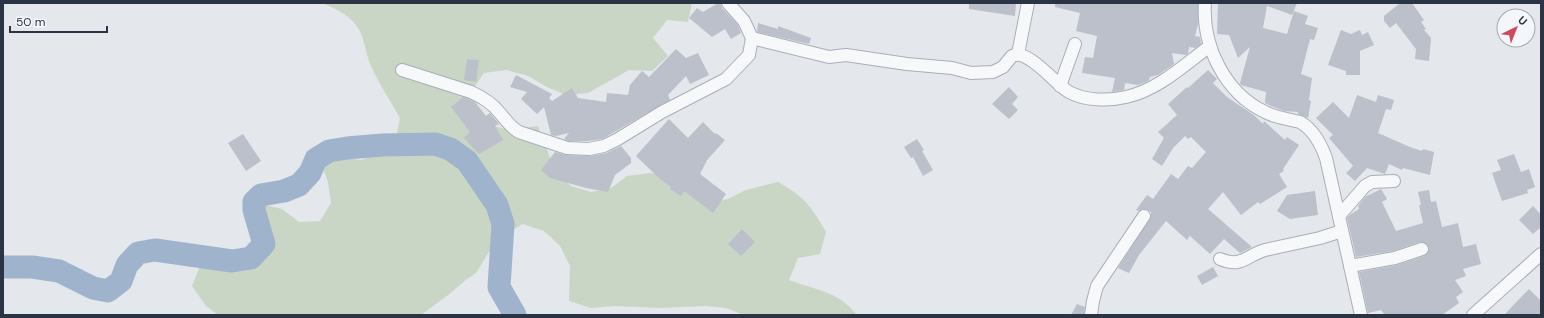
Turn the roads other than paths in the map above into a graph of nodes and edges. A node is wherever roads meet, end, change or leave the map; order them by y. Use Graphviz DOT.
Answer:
graph roads {
  1 [pos="728,3"];
  2 [pos="1028,3"];
  3 [pos="1205,3"];
  4 [pos="752,38"];
  5 [pos="1075,44"];
  6 [pos="1210,46"];
  7 [pos="1018,54"];
  8 [pos="402,70"];
  9 [pos="1060,86"];
  10 [pos="1394,182"];
  11 [pos="1144,216"];
  12 [pos="1339,216"];
  13 [pos="1342,231"];
  14 [pos="1422,249"];
  15 [pos="1541,254"];
  16 [pos="1220,259"];
  17 [pos="1350,266"];
  18 [pos="1475,314"];
  19 [pos="1091,315"];
  20 [pos="1361,315"];
  1 -- 4 [label="street"];
  2 -- 7 [label="street"];
  3 -- 6 [label="street"];
  4 -- 7 [label="street"];
  4 -- 8 [label="street"];
  5 -- 9 [label="street"];
  6 -- 9 [label="street"];
  6 -- 12 [label="street"];
  7 -- 9 [label="street"];
  10 -- 12 [label="street"];
  11 -- 19 [label="street"];
  12 -- 13 [label="street"];
  13 -- 16 [label="street"];
  13 -- 17 [label="street"];
  14 -- 17 [label="street"];
  15 -- 18 [label="street"];
  17 -- 20 [label="street"];
}
